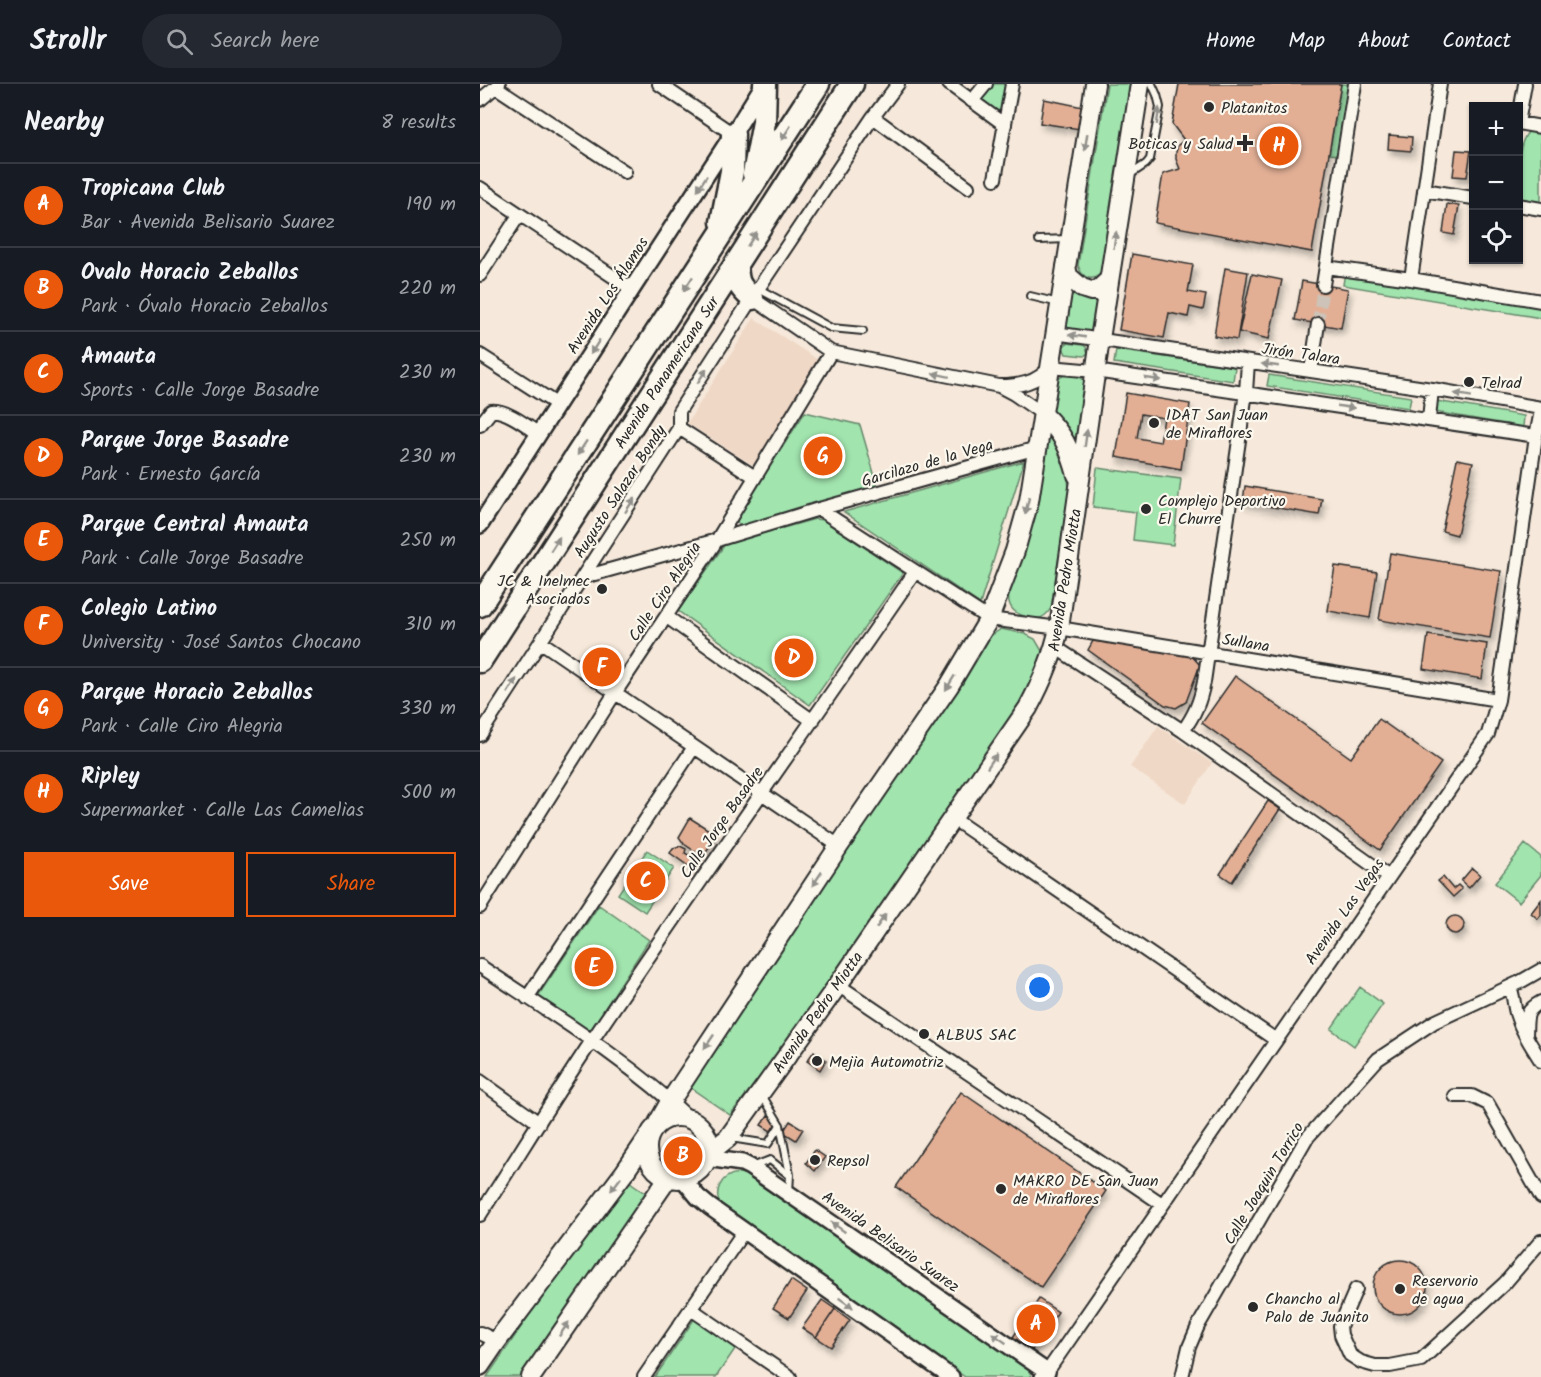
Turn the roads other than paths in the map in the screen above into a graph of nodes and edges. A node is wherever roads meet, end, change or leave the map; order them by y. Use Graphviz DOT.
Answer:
graph roads {
  1 [pos="659,84"];
  2 [pos="764,84"];
  3 [pos="818,84"];
  4 [pos="852,84"];
  5 [pos="898,84"];
  6 [pos="949,84"];
  7 [pos="986,84"];
  8 [pos="1012,84"];
  9 [pos="1095,84"];
  10 [pos="1140,84"];
  11 [pos="1152,84"];
  12 [pos="1355,84"];
  13 [pos="1440,84"];
  14 [pos="1525,84"];
  15 [pos="498,85"];
  16 [pos="480,100"];
  17 [pos="972,101"];
  18 [pos="1522,102"];
  19 [pos="873,117"];
  20 [pos="1523,124"];
  21 [pos="1005,125"];
  22 [pos="1541,127"];
  23 [pos="733,134"];
  24 [pos="625,172"];
  25 [pos="1125,177"];
  26 [pos="995,179"];
  27 [pos="752,184"];
  28 [pos="968,187"];
  29 [pos="480,188"];
  30 [pos="1424,190"];
  31 [pos="1469,197"];
  32 [pos="1523,206"];
  33 [pos="1541,208"];
  34 [pos="519,215"];
  35 [pos="720,235"];
  36 [pos="1070,239"];
  37 [pos="1039,240"];
  38 [pos="736,264"];
  39 [pos="1066,266"];
  40 [pos="1326,267"];
  41 [pos="480,274"];
  42 [pos="1411,279"];
  43 [pos="1109,280"];
  44 [pos="1323,285"];
  45 [pos="632,289"];
  46 [pos="756,294"];
  47 [pos="1030,296"];
  48 [pos="1541,301"];
  49 [pos="1060,303"];
  50 [pos="1317,324"];
  51 [pos="863,331"];
  52 [pos="1055,333"];
  53 [pos="1100,339"];
  54 [pos="831,352"];
  55 [pos="480,355"];
  56 [pos="1248,362"];
  57 [pos="1050,367"];
  58 [pos="1095,371"];
  59 [pos="1311,371"];
  60 [pos="999,386"];
  61 [pos="1432,389"];
  62 [pos="1246,392"];
  63 [pos="558,405"];
  64 [pos="1541,410"];
  65 [pos="1043,414"];
  66 [pos="1429,419"];
  67 [pos="480,425"];
  68 [pos="679,428"];
  69 [pos="539,434"];
  70 [pos="1536,435"];
  71 [pos="1037,448"];
  72 [pos="755,477"];
  73 [pos="1079,483"];
  74 [pos="819,509"];
  75 [pos="480,525"];
  76 [pos="717,540"];
  77 [pos="915,572"];
  78 [pos="584,577"];
  79 [pos="480,605"];
  80 [pos="667,617"];
  81 [pos="989,619"];
  82 [pos="1059,628"];
  83 [pos="541,642"];
  84 [pos="1055,647"];
  85 [pos="1209,653"];
  86 [pos="480,661"];
  87 [pos="615,693"];
  88 [pos="1498,700"];
  89 [pos="813,721"];
  90 [pos="1183,731"];
  91 [pos="480,735"];
  92 [pos="694,747"];
  93 [pos="761,792"];
  94 [pos="952,818"];
  95 [pos="839,846"];
  96 [pos="1389,877"];
  97 [pos="480,907"];
  98 [pos="480,966"];
  99 [pos="1541,970"];
  100 [pos="838,985"];
  101 [pos="1510,987"];
  102 [pos="527,998"];
  103 [pos="1541,1002"];
  104 [pos="1526,1036"];
  105 [pos="1276,1040"];
  106 [pos="591,1041"];
  107 [pos="1537,1046"];
  108 [pos="1541,1061"];
  109 [pos="480,1081"];
  110 [pos="761,1092"];
  111 [pos="1455,1096"];
  112 [pos="670,1100"];
  113 [pos="691,1120"];
  114 [pos="539,1123"];
  115 [pos="780,1125"];
  116 [pos="654,1130"];
  117 [pos="728,1138"];
  118 [pos="768,1144"];
  119 [pos="708,1155"];
  120 [pos="770,1160"];
  121 [pos="750,1167"];
  122 [pos="790,1175"];
  123 [pos="676,1178"];
  124 [pos="789,1193"];
  125 [pos="1541,1197"];
  126 [pos="1162,1204"];
  127 [pos="480,1215"];
  128 [pos="744,1232"];
  129 [pos="1541,1241"];
  130 [pos="1356,1289"];
  131 [pos="691,1309"];
  132 [pos="480,1333"];
  133 [pos="497,1341"];
  134 [pos="480,1366"];
  135 [pos="1045,1374"];
  136 [pos="531,1377"];
  137 [pos="644,1377"];
  138 [pos="790,1377"];
  139 [pos="951,1377"];
  140 [pos="1182,1377"];
  1 -- 23 [label="street"];
  2 -- 23 [label="street, Avenida Los Álamos"];
  2 -- 27 [label="highway"];
  3 -- 27 [label="highway, Avenida Panamericana Sur, one-way"];
  38 -- 4 [label="highway, Avenida Panamericana Sur, one-way"];
  5 -- 19 [label="street, Augusto Salazar Bondy"];
  6 -- 17 [label="street"];
  7 -- 17 [label="street"];
  8 -- 21 [label="street"];
  9 -- 36 [label="main road, one-way"];
  10 -- 25 [label="main road, Avenida Pedro Miotta"];
  25 -- 11 [label="lane, one-way"];
  12 -- 40 [label="street"];
  13 -- 30 [label="street"];
  14 -- 18 [label="street"];
  15 -- 16 [label="street"];
  15 -- 24 [label="street"];
  17 -- 21 [label="street"];
  19 -- 28 [label="street"];
  19 -- 46 [label="street, Augusto Salazar Bondy"];
  20 -- 22 [label="street"];
  21 -- 26 [label="street"];
  23 -- 35 [label="highway"];
  23 -- 45 [label="street, Avenida Los Álamos, one-way"];
  43 -- 25 [label="main road, Avenida Pedro Miotta, one-way"];
  27 -- 35 [label="highway, Avenida Panamericana Sur"];
  29 -- 34 [label="street"];
  30 -- 31 [label="street"];
  30 -- 42 [label="street"];
  32 -- 33 [label="street"];
  34 -- 41 [label="street"];
  34 -- 45 [label="street"];
  35 -- 79 [label="highway, Avenida Panamericana Sur, one-way"];
  36 -- 37 [label="lane"];
  36 -- 39 [label="main road"];
  38 -- 46 [label="highway"];
  86 -- 38 [label="highway, Avenida Panamericana Sur, one-way"];
  39 -- 43 [label="main road"];
  39 -- 49 [label="main road"];
  40 -- 42 [label="street"];
  40 -- 44 [label="street"];
  42 -- 48 [label="street"];
  43 -- 53 [label="main road, Avenida Pedro Miotta"];
  45 -- 63 [label="street, Avenida Los Álamos, one-way"];
  46 -- 51 [label="lane"];
  46 -- 54 [label="street"];
  68 -- 46 [label="street, Augusto Salazar Bondy, one-way"];
  47 -- 49 [label="lane"];
  49 -- 52 [label="main road"];
  50 -- 59 [label="street"];
  53 -- 52 [label="street, Jirón Talara, one-way"];
  52 -- 57 [label="main road"];
  53 -- 56 [label="street, Jirón Talara"];
  53 -- 58 [label="main road, Avenida Pedro Miotta"];
  60 -- 54 [label="street, one-way"];
  54 -- 72 [label="street, Calle Ciro Alegria"];
  55 -- 63 [label="street"];
  59 -- 56 [label="street, Jirón Talara, one-way"];
  56 -- 62 [label="street"];
  57 -- 58 [label="street"];
  57 -- 60 [label="street"];
  57 -- 65 [label="main road"];
  58 -- 62 [label="street, one-way"];
  73 -- 58 [label="main road, Avenida Pedro Miotta, one-way"];
  59 -- 61 [label="street, Jirón Talara"];
  60 -- 65 [label="street"];
  64 -- 61 [label="street, Jirón Talara, one-way"];
  61 -- 66 [label="street"];
  62 -- 66 [label="street, one-way"];
  62 -- 85 [label="street"];
  63 -- 69 [label="street, Avenida Los Álamos"];
  64 -- 70 [label="street, Avenida Las Vegas"];
  65 -- 71 [label="main road"];
  65 -- 73 [label="main road"];
  66 -- 70 [label="street"];
  67 -- 69 [label="street"];
  68 -- 72 [label="street"];
  78 -- 68 [label="street, Augusto Salazar Bondy, one-way"];
  69 -- 75 [label="street, Avenida Los Álamos"];
  70 -- 88 [label="street, Avenida Las Vegas"];
  71 -- 74 [label="street, Garcilazo de la Vega"];
  71 -- 81 [label="main road, one-way"];
  72 -- 76 [label="street, Calle Ciro Alegria"];
  73 -- 82 [label="main road, Avenida Pedro Miotta"];
  74 -- 76 [label="street, Garcilazo de la Vega"];
  74 -- 77 [label="street"];
  76 -- 78 [label="street, Garcilazo de la Vega"];
  76 -- 80 [label="street, Calle Ciro Alegria"];
  77 -- 81 [label="street"];
  77 -- 89 [label="street, Calle Jorge Basadre"];
  78 -- 83 [label="street, Augusto Salazar Bondy"];
  80 -- 87 [label="street, Calle Ciro Alegria"];
  80 -- 89 [label="street"];
  81 -- 82 [label="street, Sullana"];
  81 -- 95 [label="main road, one-way"];
  82 -- 84 [label="main road, Avenida Pedro Miotta"];
  82 -- 85 [label="street, Sullana"];
  83 -- 87 [label="street"];
  91 -- 83 [label="street, Augusto Salazar Bondy, one-way"];
  84 -- 90 [label="street"];
  94 -- 84 [label="main road, Avenida Pedro Miotta, one-way"];
  85 -- 88 [label="street, Sullana"];
  85 -- 90 [label="street"];
  87 -- 92 [label="street"];
  87 -- 97 [label="street, Calle Ciro Alegria"];
  88 -- 96 [label="street, Avenida Las Vegas"];
  89 -- 93 [label="street, Calle Jorge Basadre"];
  90 -- 96 [label="street"];
  92 -- 93 [label="street"];
  92 -- 102 [label="street"];
  93 -- 95 [label="street"];
  93 -- 106 [label="street, Calle Jorge Basadre"];
  100 -- 94 [label="main road, Avenida Pedro Miotta, one-way"];
  94 -- 105 [label="street"];
  95 -- 112 [label="main road, one-way"];
  96 -- 105 [label="street, Avenida Las Vegas"];
  98 -- 102 [label="street"];
  99 -- 101 [label="street, Calle Joaquin Torrico"];
  100 -- 110 [label="main road, Avenida Pedro Miotta"];
  100 -- 126 [label="street"];
  101 -- 104 [label="street"];
  101 -- 140 [label="street, Calle Joaquin Torrico"];
  102 -- 106 [label="street"];
  103 -- 104 [label="street"];
  104 -- 107 [label="street"];
  105 -- 126 [label="street, Avenida Las Vegas"];
  106 -- 112 [label="street"];
  106 -- 114 [label="street, Calle Jorge Basadre"];
  107 -- 108 [label="street"];
  109 -- 114 [label="street"];
  110 -- 115 [label="lane"];
  110 -- 117 [label="main road, Avenida Pedro Miotta"];
  111 -- 125 [label="street"];
  112 -- 113 [label="street"];
  112 -- 116 [label="main road"];
  113 -- 116 [label="main road"];
  113 -- 119 [label="main road"];
  114 -- 127 [label="street, Calle Jorge Basadre"];
  115 -- 118 [label="lane"];
  115 -- 122 [label="lane"];
  116 -- 123 [label="main road"];
  116 -- 133 [label="main road, one-way"];
  117 -- 118 [label="lane"];
  117 -- 119 [label="main road, Avenida Pedro Miotta"];
  118 -- 120 [label="lane"];
  119 -- 121 [label="street, Avenida Belisario Suarez"];
  119 -- 123 [label="main road"];
  120 -- 121 [label="lane"];
  120 -- 122 [label="lane"];
  121 -- 124 [label="street, Avenida Belisario Suarez"];
  122 -- 124 [label="lane"];
  123 -- 128 [label="street"];
  136 -- 123 [label="main road, one-way"];
  135 -- 124 [label="street, Avenida Belisario Suarez, one-way"];
  126 -- 135 [label="street, Avenida Las Vegas"];
  128 -- 131 [label="street"];
  128 -- 139 [label="street, one-way"];
  129 -- 130 [label="street"];
  131 -- 137 [label="street"];
  131 -- 138 [label="street"];
  132 -- 133 [label="street"];
  133 -- 134 [label="main road"];
}
